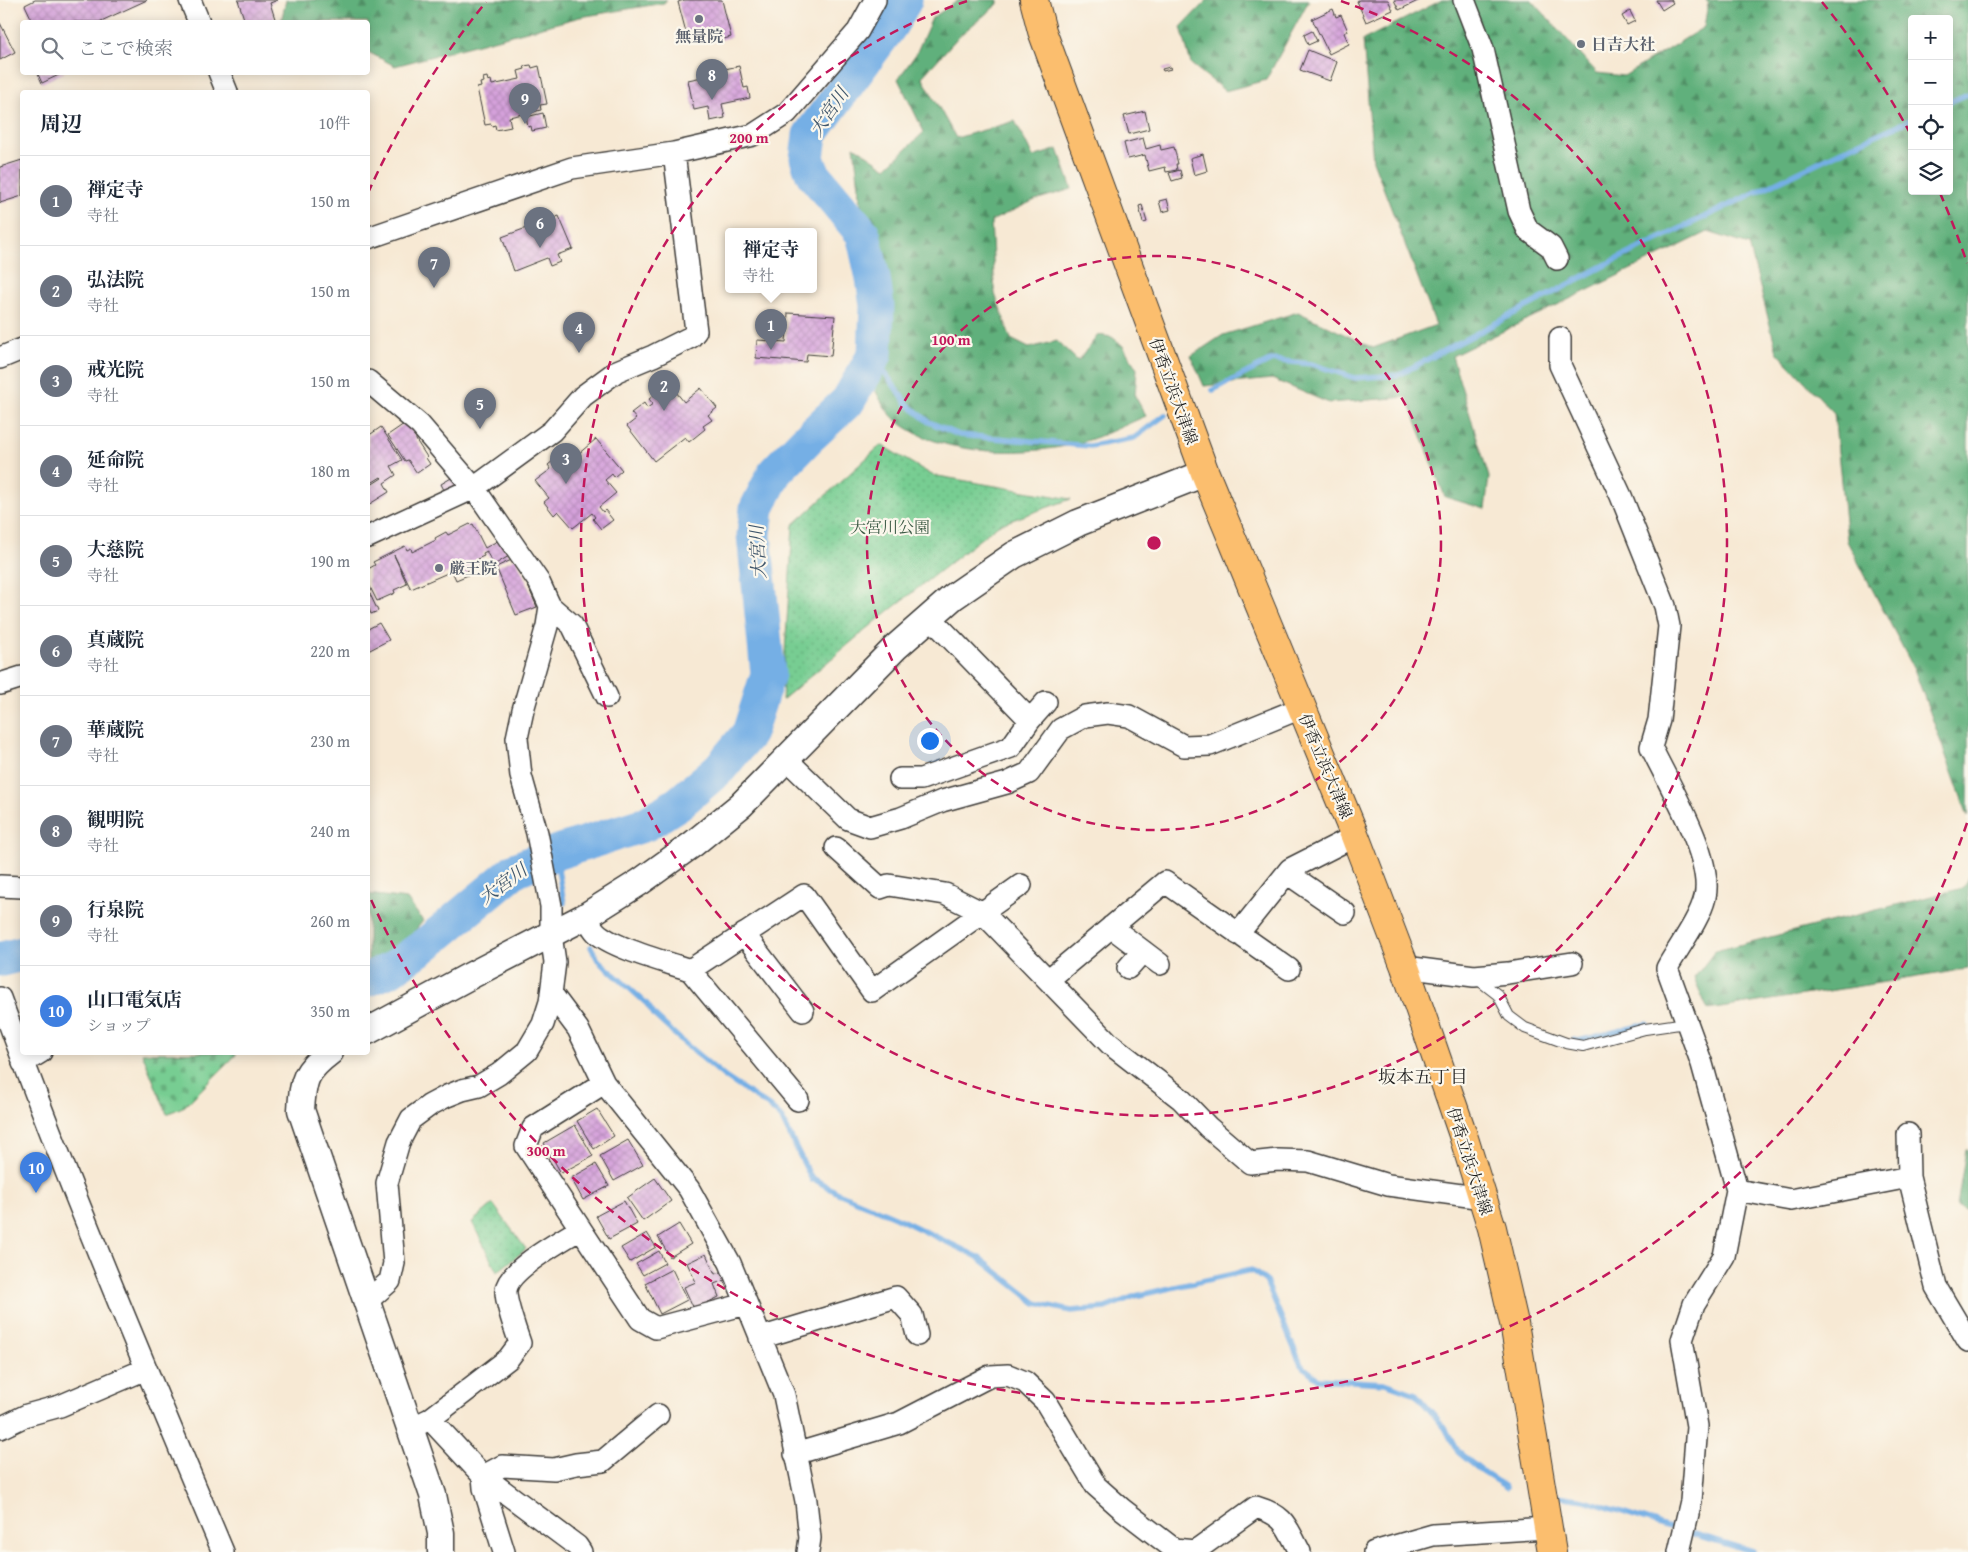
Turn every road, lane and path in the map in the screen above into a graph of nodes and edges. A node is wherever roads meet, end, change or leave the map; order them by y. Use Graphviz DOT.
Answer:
graph roads {
  1 [pos="190,0"];
  2 [pos="875,0"];
  3 [pos="1034,0"];
  4 [pos="1464,0"];
  5 [pos="198,20"];
  6 [pos="221,75"];
  7 [pos="227,90"];
  8 [pos="674,152"];
  9 [pos="370,237"];
  10 [pos="1557,259"];
  11 [pos="1560,338"];
  12 [pos="20,350"];
  13 [pos="0,358"];
  14 [pos="370,383"];
  15 [pos="1204,472"];
  16 [pos="474,488"];
  17 [pos="370,536"];
  18 [pos="550,606"];
  19 [pos="930,617"];
  20 [pos="20,677"];
  21 [pos="0,684"];
  22 [pos="607,697"];
  23 [pos="1046,702"];
  24 [pos="1301,708"];
  25 [pos="1030,720"];
  26 [pos="786,759"];
  27 [pos="900,779"];
  28 [pos="1355,836"];
  29 [pos="836,848"];
  30 [pos="1287,872"];
  31 [pos="1021,885"];
  32 [pos="0,886"];
  33 [pos="20,887"];
  34 [pos="982,912"];
  35 [pos="1345,913"];
  36 [pos="586,916"];
  37 [pos="1111,927"];
  38 [pos="744,934"];
  39 [pos="1238,934"];
  40 [pos="551,935"];
  41 [pos="1143,951"];
  42 [pos="1572,963"];
  43 [pos="1160,964"];
  44 [pos="1405,967"];
  45 [pos="1128,968"];
  46 [pos="1289,969"];
  47 [pos="690,970"];
  48 [pos="1474,976"];
  49 [pos="1048,980"];
  50 [pos="551,993"];
  51 [pos="0,998"];
  52 [pos="803,1011"];
  53 [pos="1686,1023"];
  54 [pos="370,1030"];
  55 [pos="20,1036"];
  56 [pos="326,1055"];
  57 [pos="32,1058"];
  58 [pos="604,1083"];
  59 [pos="798,1100"];
  60 [pos="1908,1134"];
  61 [pos="1909,1177"];
  62 [pos="1737,1190"];
  63 [pos="1483,1198"];
  64 [pos="580,1229"];
  65 [pos="366,1302"];
  66 [pos="746,1304"];
  67 [pos="917,1335"];
  68 [pos="760,1338"];
  69 [pos="1968,1341"];
  70 [pos="146,1369"];
  71 [pos="658,1416"];
  72 [pos="421,1423"];
  73 [pos="0,1428"];
  74 [pos="795,1454"];
  75 [pos="483,1476"];
  76 [pos="1550,1540"];
  77 [pos="223,1552"];
  78 [pos="441,1552"];
  79 [pos="504,1552"];
  80 [pos="581,1552"];
  81 [pos="808,1552"];
  82 [pos="1300,1552"];
  83 [pos="1374,1552"];
  84 [pos="1679,1552"];
  1 -- 5 [label="street"];
  2 -- 8 [label="street"];
  3 -- 15 [label="main road, 伊香立浜大津線"];
  4 -- 10 [label="street"];
  6 -- 7 [label="street"];
  8 -- 9 [label="street"];
  8 -- 16 [label="street"];
  11 -- 53 [label="street"];
  12 -- 13 [label="street"];
  14 -- 16 [label="street"];
  15 -- 19 [label="street"];
  15 -- 24 [label="main road, 伊香立浜大津線"];
  16 -- 17 [label="street"];
  16 -- 18 [label="street"];
  18 -- 22 [label="street"];
  18 -- 40 [label="street"];
  19 -- 25 [label="street"];
  19 -- 26 [label="street"];
  20 -- 21 [label="street"];
  23 -- 25 [label="street"];
  24 -- 26 [label="street"];
  24 -- 28 [label="main road, 伊香立浜大津線"];
  25 -- 27 [label="street"];
  26 -- 36 [label="street"];
  28 -- 30 [label="street"];
  28 -- 44 [label="main road, 伊香立浜大津線"];
  29 -- 34 [label="street"];
  30 -- 35 [label="street"];
  30 -- 39 [label="street"];
  31 -- 34 [label="street"];
  32 -- 33 [label="street"];
  34 -- 38 [label="street"];
  34 -- 49 [label="street"];
  36 -- 40 [label="street"];
  36 -- 47 [label="street"];
  37 -- 39 [label="street"];
  37 -- 41 [label="street"];
  37 -- 49 [label="street"];
  38 -- 47 [label="street"];
  38 -- 52 [label="street"];
  39 -- 46 [label="street"];
  40 -- 50 [label="street"];
  40 -- 54 [label="street"];
  41 -- 43 [label="street"];
  41 -- 45 [label="street"];
  42 -- 48 [label="street"];
  44 -- 48 [label="street"];
  44 -- 63 [label="main road, 伊香立浜大津線"];
  47 -- 59 [label="street"];
  48 -- 53 [label="lane"];
  49 -- 63 [label="street"];
  50 -- 58 [label="street"];
  50 -- 65 [label="street"];
  51 -- 55 [label="street"];
  53 -- 62 [label="street"];
  56 -- 65 [label="street"];
  57 -- 70 [label="street"];
  58 -- 64 [label="street"];
  58 -- 66 [label="street"];
  60 -- 61 [label="street"];
  61 -- 62 [label="street"];
  61 -- 69 [label="street"];
  62 -- 84 [label="street"];
  63 -- 76 [label="main road, 伊香立浜大津線"];
  64 -- 66 [label="street"];
  64 -- 72 [label="street"];
  65 -- 72 [label="street"];
  66 -- 68 [label="street"];
  67 -- 68 [label="street"];
  68 -- 74 [label="street"];
  70 -- 73 [label="street"];
  70 -- 77 [label="street"];
  71 -- 75 [label="street"];
  72 -- 75 [label="street"];
  72 -- 78 [label="street"];
  74 -- 81 [label="street"];
  74 -- 82 [label="street"];
  75 -- 79 [label="street"];
  75 -- 80 [label="street"];
  76 -- 83 [label="street"];
}
